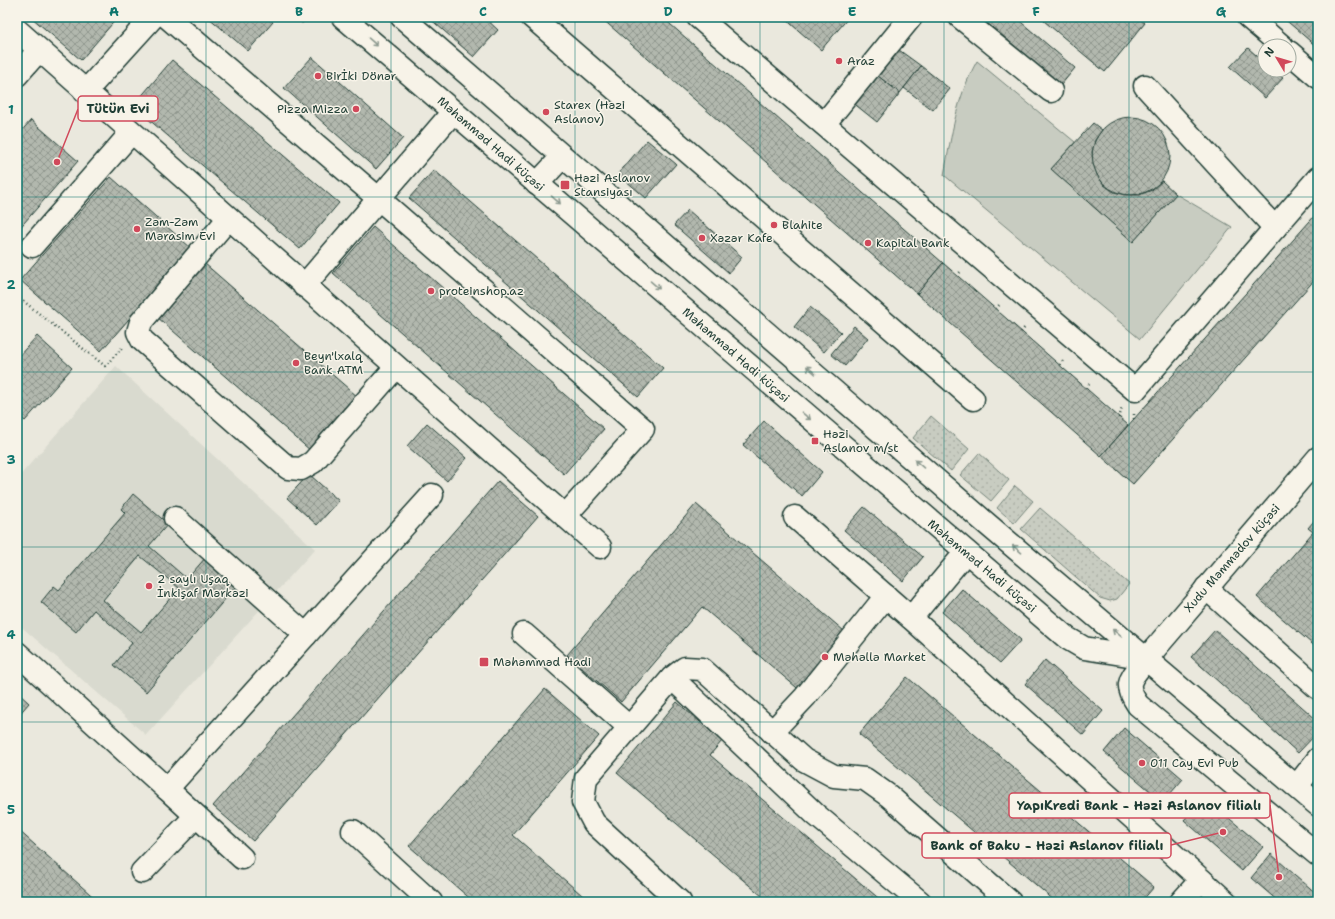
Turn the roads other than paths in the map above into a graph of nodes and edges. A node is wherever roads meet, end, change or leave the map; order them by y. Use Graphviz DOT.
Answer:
graph roads {
  1 [pos="153,17"];
  2 [pos="167,17"];
  3 [pos="343,17"];
  4 [pos="402,17"];
  5 [pos="532,17"];
  6 [pos="698,17"];
  7 [pos="911,17"];
  8 [pos="960,17"];
  9 [pos="1248,17"];
  10 [pos="17,30"];
  11 [pos="1273,38"];
  12 [pos="39,50"];
  13 [pos="1297,59"];
  14 [pos="17,75"];
  15 [pos="1318,77"];
  16 [pos="1146,86"];
  17 [pos="1051,91"];
  18 [pos="85,92"];
  19 [pos="453,112"];
  20 [pos="824,124"];
  21 [pos="131,133"];
  22 [pos="562,157"];
  23 [pos="1318,178"];
  24 [pos="537,184"];
  25 [pos="378,198"];
  26 [pos="228,219"];
  27 [pos="1275,228"];
  28 [pos="32,246"];
  29 [pos="304,286"];
  30 [pos="396,367"];
  31 [pos="973,399"];
  32 [pos="1318,458"];
  33 [pos="432,495"];
  34 [pos="565,516"];
  35 [pos="795,517"];
  36 [pos="175,518"];
  37 [pos="600,547"];
  38 [pos="966,552"];
  39 [pos="1206,588"];
  40 [pos="886,596"];
  41 [pos="911,618"];
  42 [pos="524,634"];
  43 [pos="306,635"];
  44 [pos="17,653"];
  45 [pos="1147,658"];
  46 [pos="672,678"];
  47 [pos="1318,688"];
  48 [pos="629,727"];
  49 [pos="772,732"];
  50 [pos="1318,759"];
  51 [pos="1297,786"];
  52 [pos="167,789"];
  53 [pos="1318,805"];
  54 [pos="196,816"];
  55 [pos="353,831"];
  56 [pos="1318,855"];
  57 [pos="242,858"];
  58 [pos="142,872"];
  59 [pos="1201,880"];
  60 [pos="431,902"];
  61 [pos="680,902"];
  62 [pos="920,902"];
  63 [pos="1010,902"];
  64 [pos="1181,902"];
  65 [pos="1226,902"];
  1 -- 18 [label="street"];
  2 -- 25 [label="street"];
  3 -- 19 [label="street, Məhəmməd Hadi küçəsi, one-way"];
  4 -- 22 [label="street"];
  5 -- 31 [label="street"];
  6 -- 20 [label="street"];
  7 -- 20 [label="street"];
  8 -- 17 [label="street"];
  9 -- 11 [label="street"];
  10 -- 12 [label="street"];
  12 -- 14 [label="street"];
  12 -- 18 [label="street"];
  13 -- 15 [label="street"];
  16 -- 27 [label="street"];
  18 -- 21 [label="street"];
  19 -- 24 [label="street, Məhəmməd Hadi küçəsi"];
  19 -- 25 [label="street"];
  20 -- 27 [label="street"];
  21 -- 26 [label="street"];
  21 -- 28 [label="street"];
  22 -- 24 [label="street"];
  45 -- 22 [label="street, one-way"];
  23 -- 27 [label="street"];
  24 -- 38 [label="street, Məhəmməd Hadi küçəsi, one-way"];
  25 -- 29 [label="street"];
  25 -- 34 [label="street"];
  26 -- 29 [label="street"];
  26 -- 30 [label="street"];
  29 -- 30 [label="street"];
  30 -- 34 [label="street"];
  32 -- 39 [label="street, Xudu Məmmədov küçəsi"];
  33 -- 43 [label="street"];
  34 -- 37 [label="street"];
  35 -- 40 [label="street"];
  36 -- 43 [label="street"];
  38 -- 41 [label="street"];
  38 -- 45 [label="street, Məhəmməd Hadi küçəsi"];
  39 -- 45 [label="street, Xudu Məmmədov küçəsi"];
  39 -- 47 [label="street"];
  40 -- 41 [label="street"];
  40 -- 49 [label="street"];
  41 -- 59 [label="street"];
  42 -- 48 [label="street"];
  43 -- 52 [label="street"];
  44 -- 52 [label="street"];
  45 -- 51 [label="street"];
  45 -- 56 [label="street, Xudu Məmmədov küçəsi"];
  46 -- 48 [label="street"];
  46 -- 49 [label="street"];
  46 -- 62 [label="street"];
  48 -- 61 [label="street"];
  49 -- 63 [label="street"];
  50 -- 51 [label="street"];
  51 -- 53 [label="street"];
  52 -- 54 [label="street"];
  54 -- 57 [label="street"];
  54 -- 58 [label="street"];
  55 -- 60 [label="street"];
  59 -- 64 [label="street"];
  59 -- 65 [label="street"];
}
